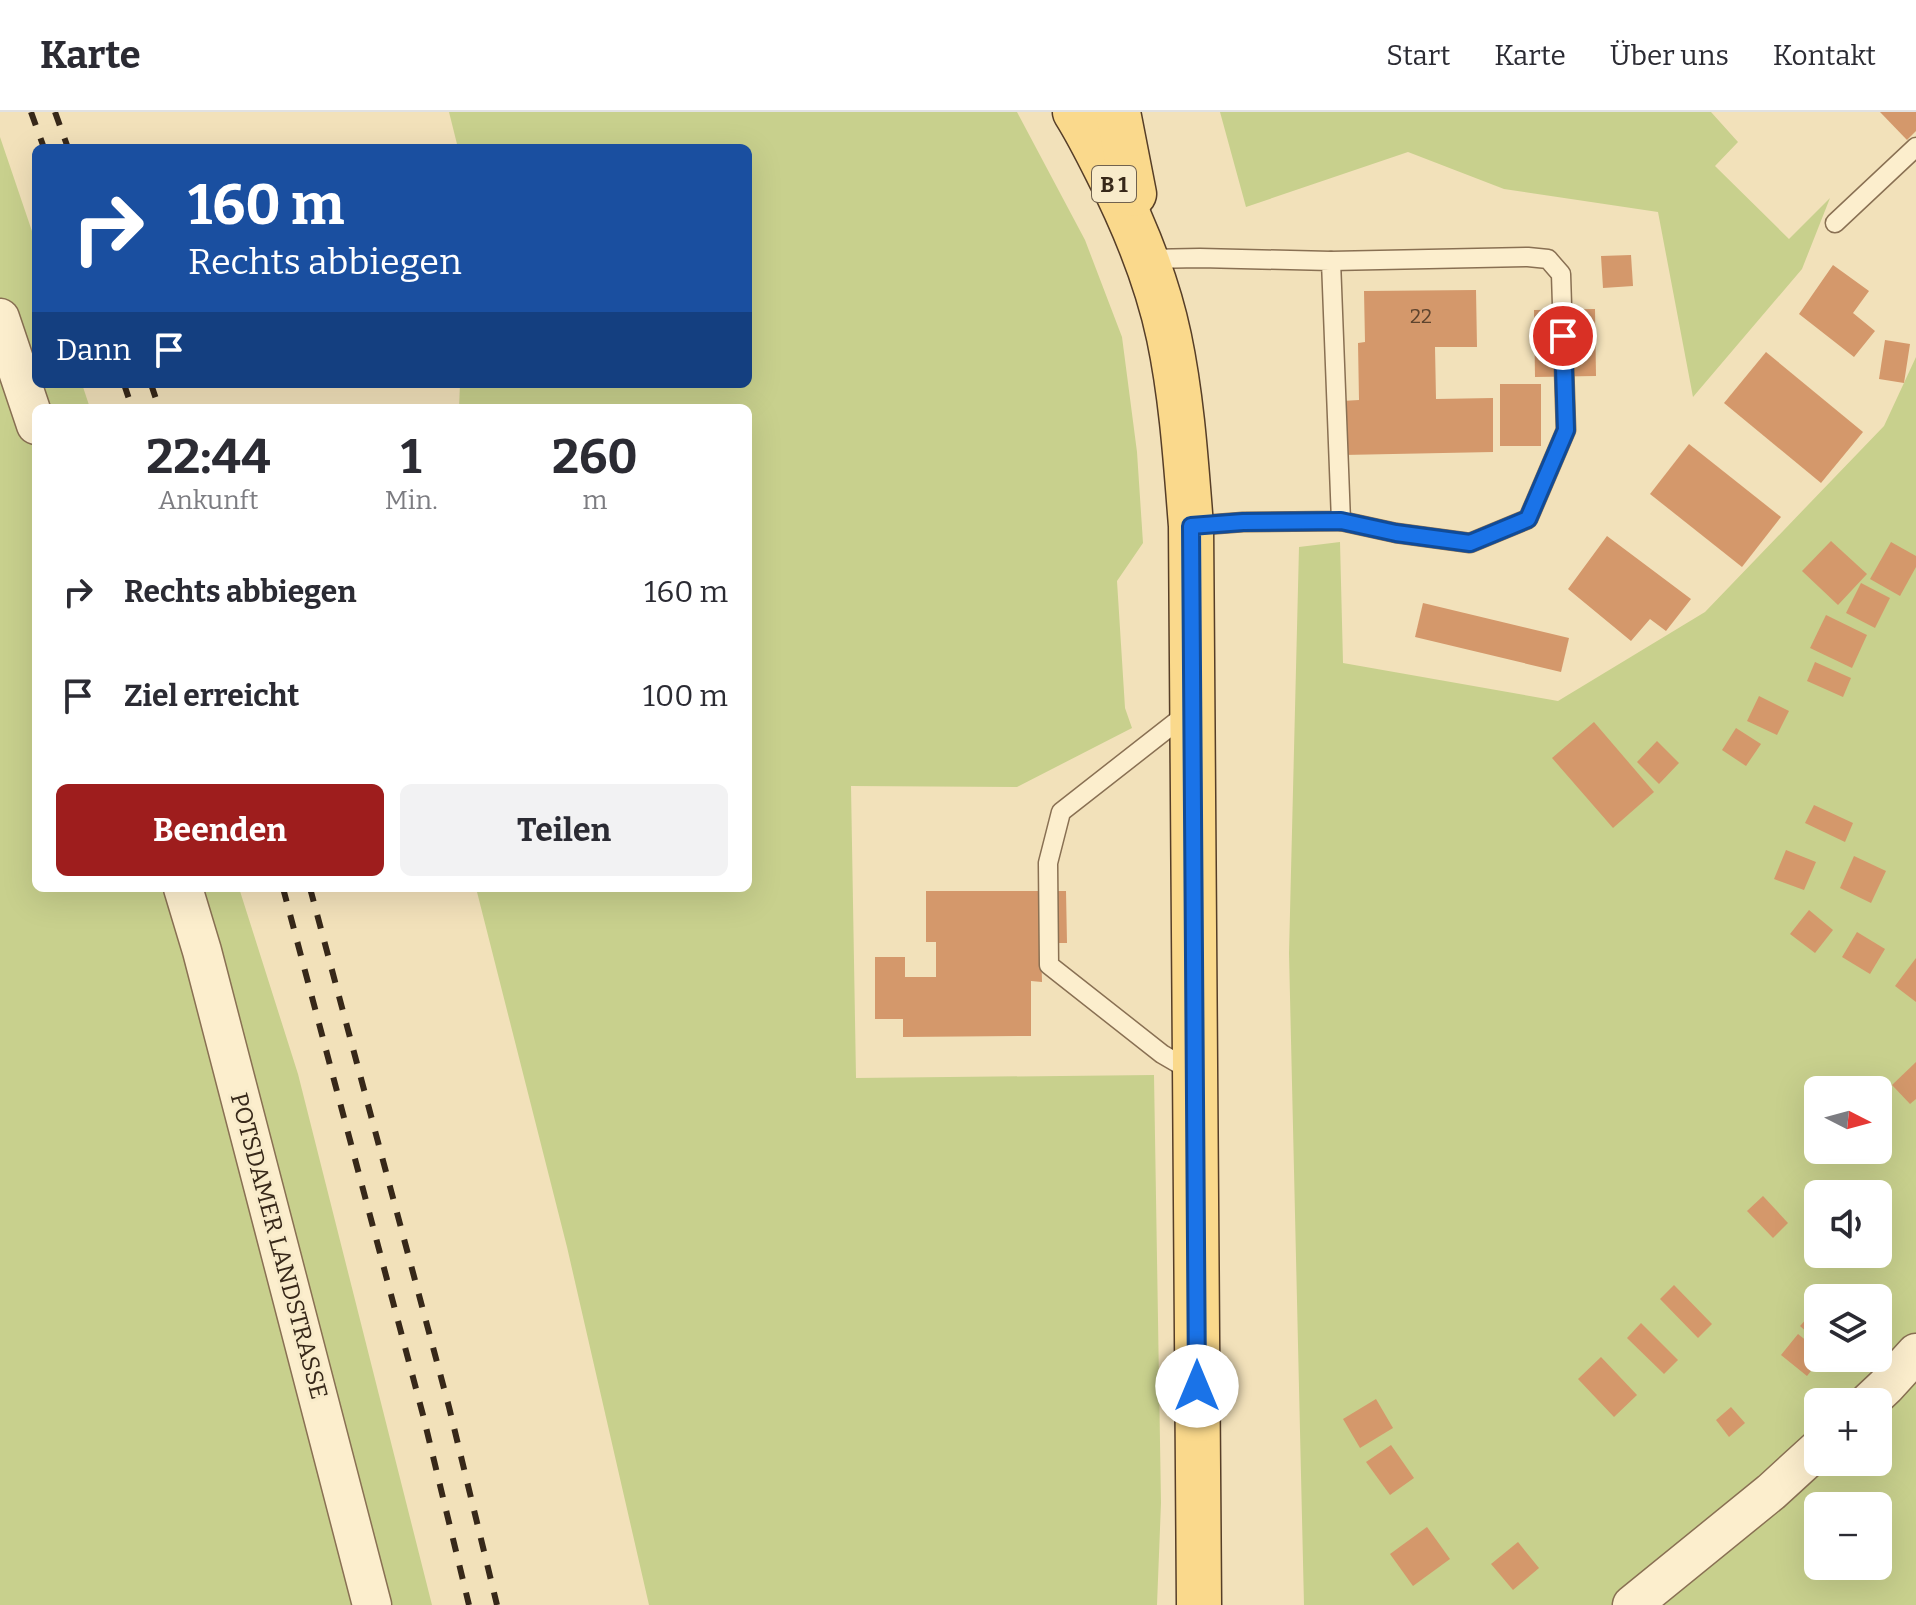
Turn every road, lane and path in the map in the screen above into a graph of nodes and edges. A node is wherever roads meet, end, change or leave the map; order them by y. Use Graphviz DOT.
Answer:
graph roads {
  1 [pos="1075,112"];
  2 [pos="1118,112"];
  3 [pos="1916,147"];
  4 [pos="1835,223"];
  5 [pos="1146,259"];
  6 [pos="1331,261"];
  7 [pos="0,318"];
  8 [pos="32,413"];
  9 [pos="1341,521"];
  10 [pos="1191,526"];
  11 [pos="1193,709"];
  12 [pos="184,892"];
  13 [pos="1196,1073"];
  14 [pos="1916,1353"];
  15 [pos="1884,1388"];
  16 [pos="1804,1462"];
  17 [pos="372,1605"];
  18 [pos="1199,1605"];
  19 [pos="1632,1605"];
  1 -- 5 [label="main road, B 1"];
  2 -- 5 [label="main road, B 1"];
  3 -- 4 [label="lane"];
  5 -- 6 [label="lane"];
  5 -- 10 [label="main road, B 1"];
  6 -- 9 [label="lane"];
  6 -- 9 [label="lane"];
  7 -- 8 [label="street"];
  9 -- 10 [label="lane"];
  10 -- 11 [label="main road, B 1"];
  11 -- 13 [label="main road, B 1"];
  11 -- 13 [label="lane"];
  12 -- 17 [label="street, POTSDAMER LANDSTRASSE"];
  13 -- 18 [label="main road, B 1"];
  14 -- 15 [label="street"];
  16 -- 19 [label="street"];
}
